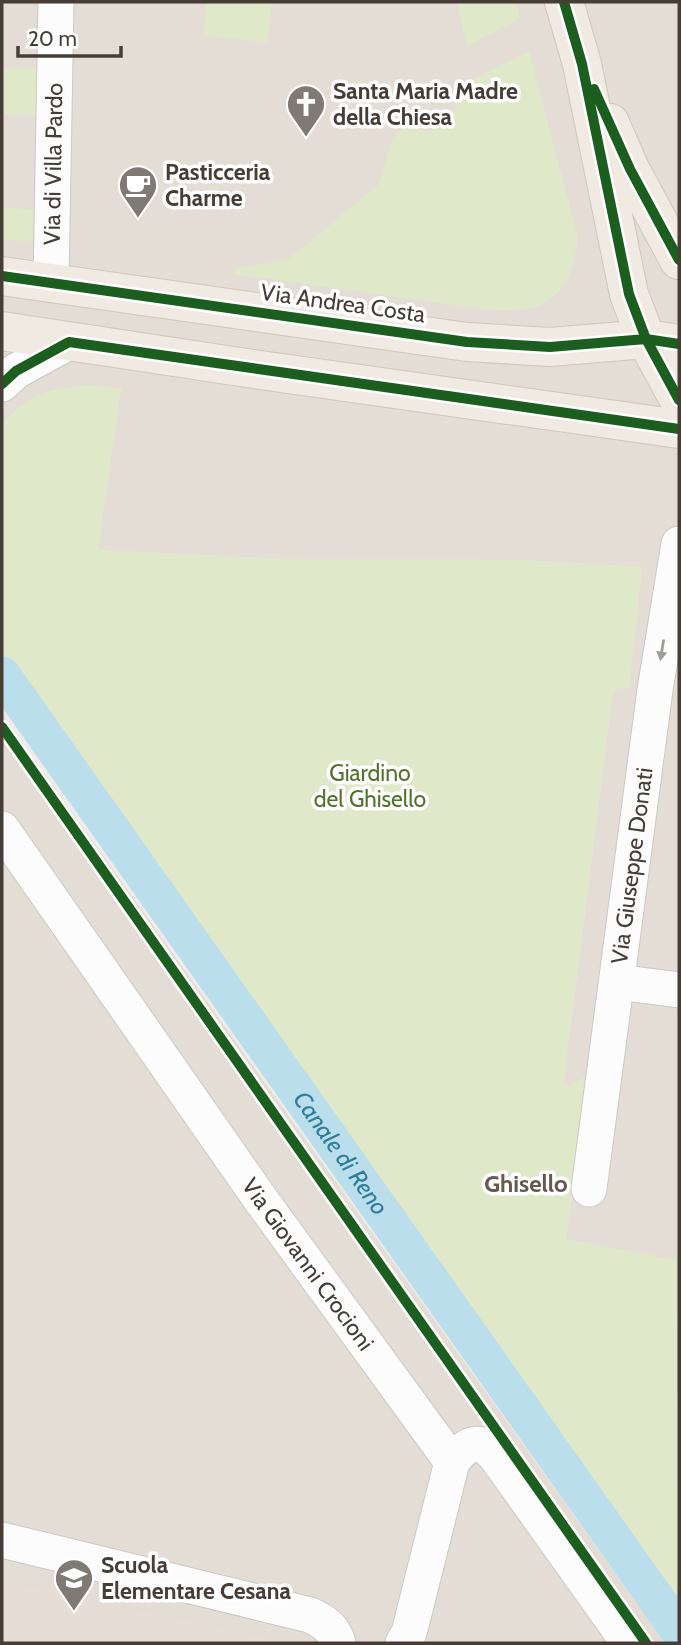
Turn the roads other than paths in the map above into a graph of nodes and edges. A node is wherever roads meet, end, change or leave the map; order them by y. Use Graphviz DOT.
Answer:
graph roads {
  1 [pos="56,2"];
  2 [pos="564,2"];
  3 [pos="582,64"];
  4 [pos="679,260"];
  5 [pos="2,276"];
  6 [pos="51,283"];
  7 [pos="2,331"];
  8 [pos="663,341"];
  9 [pos="69,342"];
  10 [pos="2,384"];
  11 [pos="679,400"];
  12 [pos="679,429"];
  13 [pos="679,544"];
  14 [pos="2,829"];
  15 [pos="617,982"];
  16 [pos="679,990"];
  17 [pos="589,1189"];
  18 [pos="452,1462"];
  19 [pos="2,1540"];
  20 [pos="338,1643"];
  21 [pos="403,1643"];
  22 [pos="629,1643"];
  1 -- 6 [label="street, Via di Villa Pardo"];
  2 -- 3 [label="main road"];
  3 -- 4 [label="main road"];
  3 -- 8 [label="main road"];
  5 -- 6 [label="main road, Via Andrea Costa"];
  6 -- 8 [label="main road, Via Andrea Costa"];
  7 -- 9 [label="main road"];
  8 -- 11 [label="main road"];
  9 -- 10 [label="street"];
  9 -- 12 [label="main road"];
  13 -- 15 [label="street, Via Giuseppe Donati, one-way"];
  14 -- 18 [label="street, Via Giovanni Crocioni"];
  15 -- 16 [label="street"];
  15 -- 17 [label="street, Via Giuseppe Donati"];
  18 -- 21 [label="street"];
  18 -- 22 [label="street"];
  19 -- 20 [label="street"];
}
